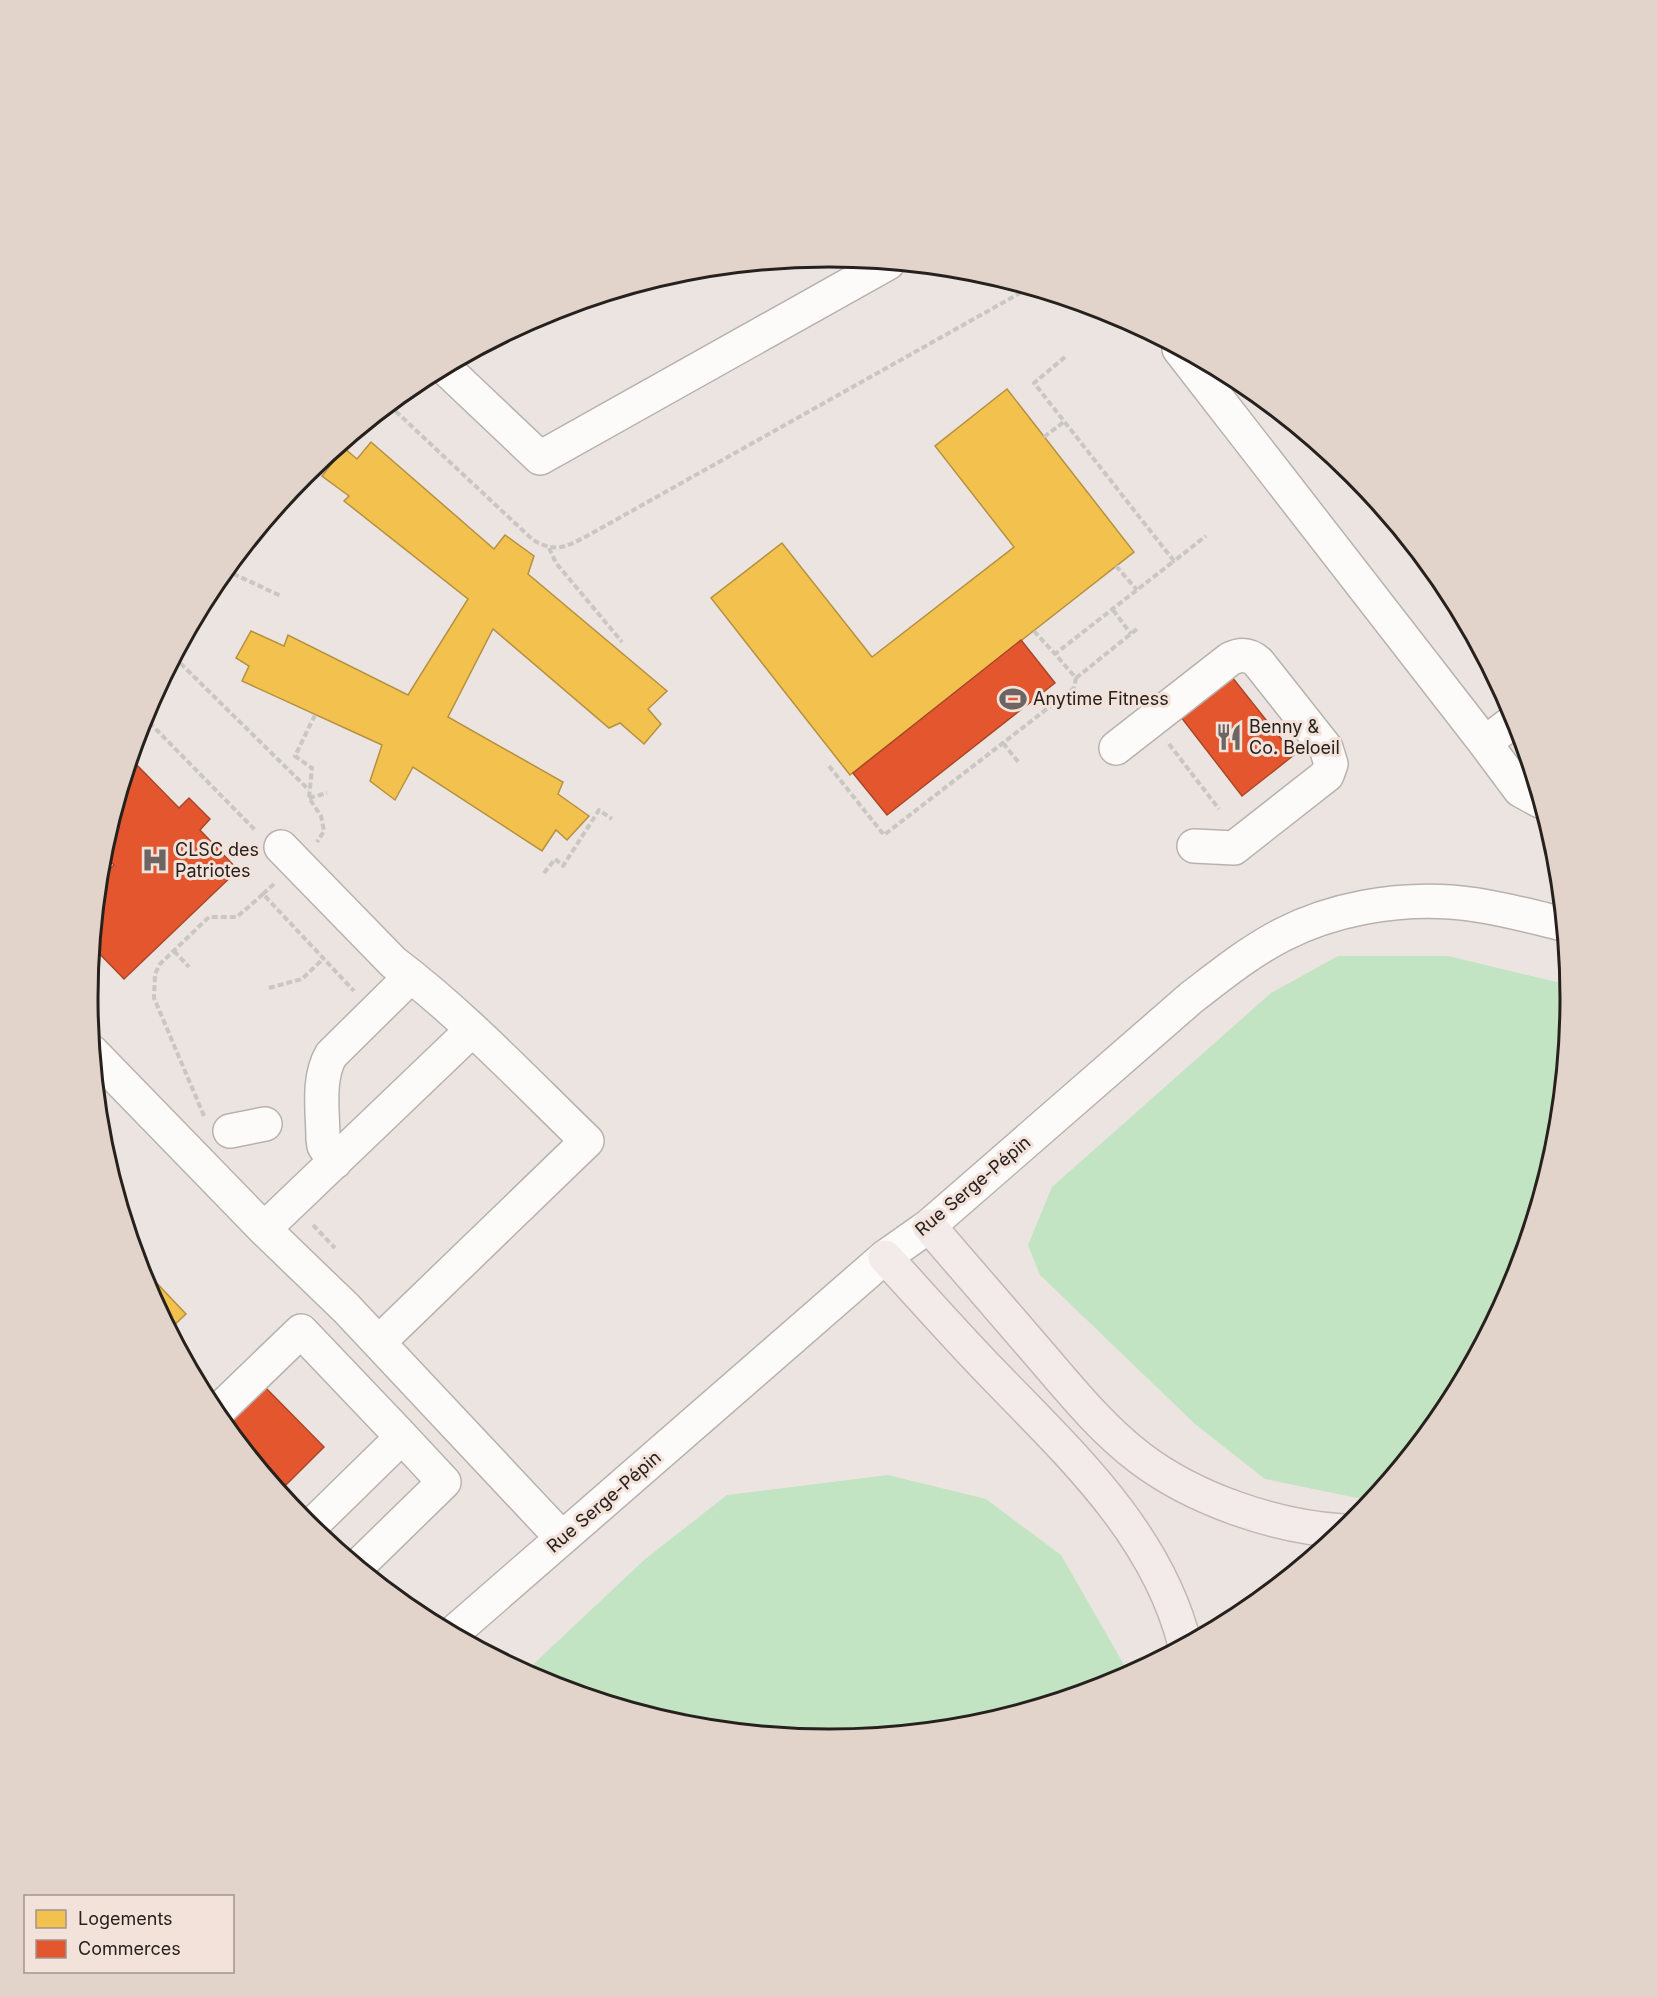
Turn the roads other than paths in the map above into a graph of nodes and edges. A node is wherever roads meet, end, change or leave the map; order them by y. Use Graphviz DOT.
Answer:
graph roads {
  1 [pos="877,269"];
  2 [pos="1197,367"];
  3 [pos="450,373"];
  4 [pos="1507,726"];
  5 [pos="1485,743"];
  6 [pos="1116,748"];
  7 [pos="1531,796"];
  8 [pos="270,841"];
  9 [pos="1194,846"];
  10 [pos="1555,922"];
  11 [pos="411,976"];
  12 [pos="472,1030"];
  13 [pos="101,1062"];
  14 [pos="265,1124"];
  15 [pos="219,1127"];
  16 [pos="335,1162"];
  17 [pos="929,1226"];
  18 [pos="264,1229"];
  19 [pos="885,1257"];
  20 [pos="378,1342"];
  21 [pos="222,1407"];
  22 [pos="402,1437"];
  23 [pos="317,1519"];
  24 [pos="1330,1529"];
  25 [pos="562,1538"];
  26 [pos="363,1561"];
  27 [pos="458,1629"];
  28 [pos="1183,1638"];
  1 -- 3 [label="street"];
  2 -- 5 [label="street"];
  4 -- 5 [label="street"];
  5 -- 7 [label="street"];
  6 -- 9 [label="street"];
  8 -- 11 [label="street"];
  10 -- 17 [label="street, Rue Serge-Pépin"];
  11 -- 12 [label="street"];
  11 -- 16 [label="street"];
  12 -- 16 [label="street"];
  12 -- 20 [label="street"];
  13 -- 18 [label="street"];
  14 -- 15 [label="street"];
  16 -- 18 [label="street"];
  17 -- 19 [label="street, Rue Serge-Pépin"];
  17 -- 24 [label="highway"];
  18 -- 20 [label="street"];
  19 -- 25 [label="street, Rue Serge-Pépin"];
  19 -- 28 [label="highway"];
  20 -- 25 [label="street"];
  21 -- 22 [label="street"];
  22 -- 23 [label="street"];
  22 -- 26 [label="street"];
  25 -- 27 [label="street, Rue Serge-Pépin"];
}
